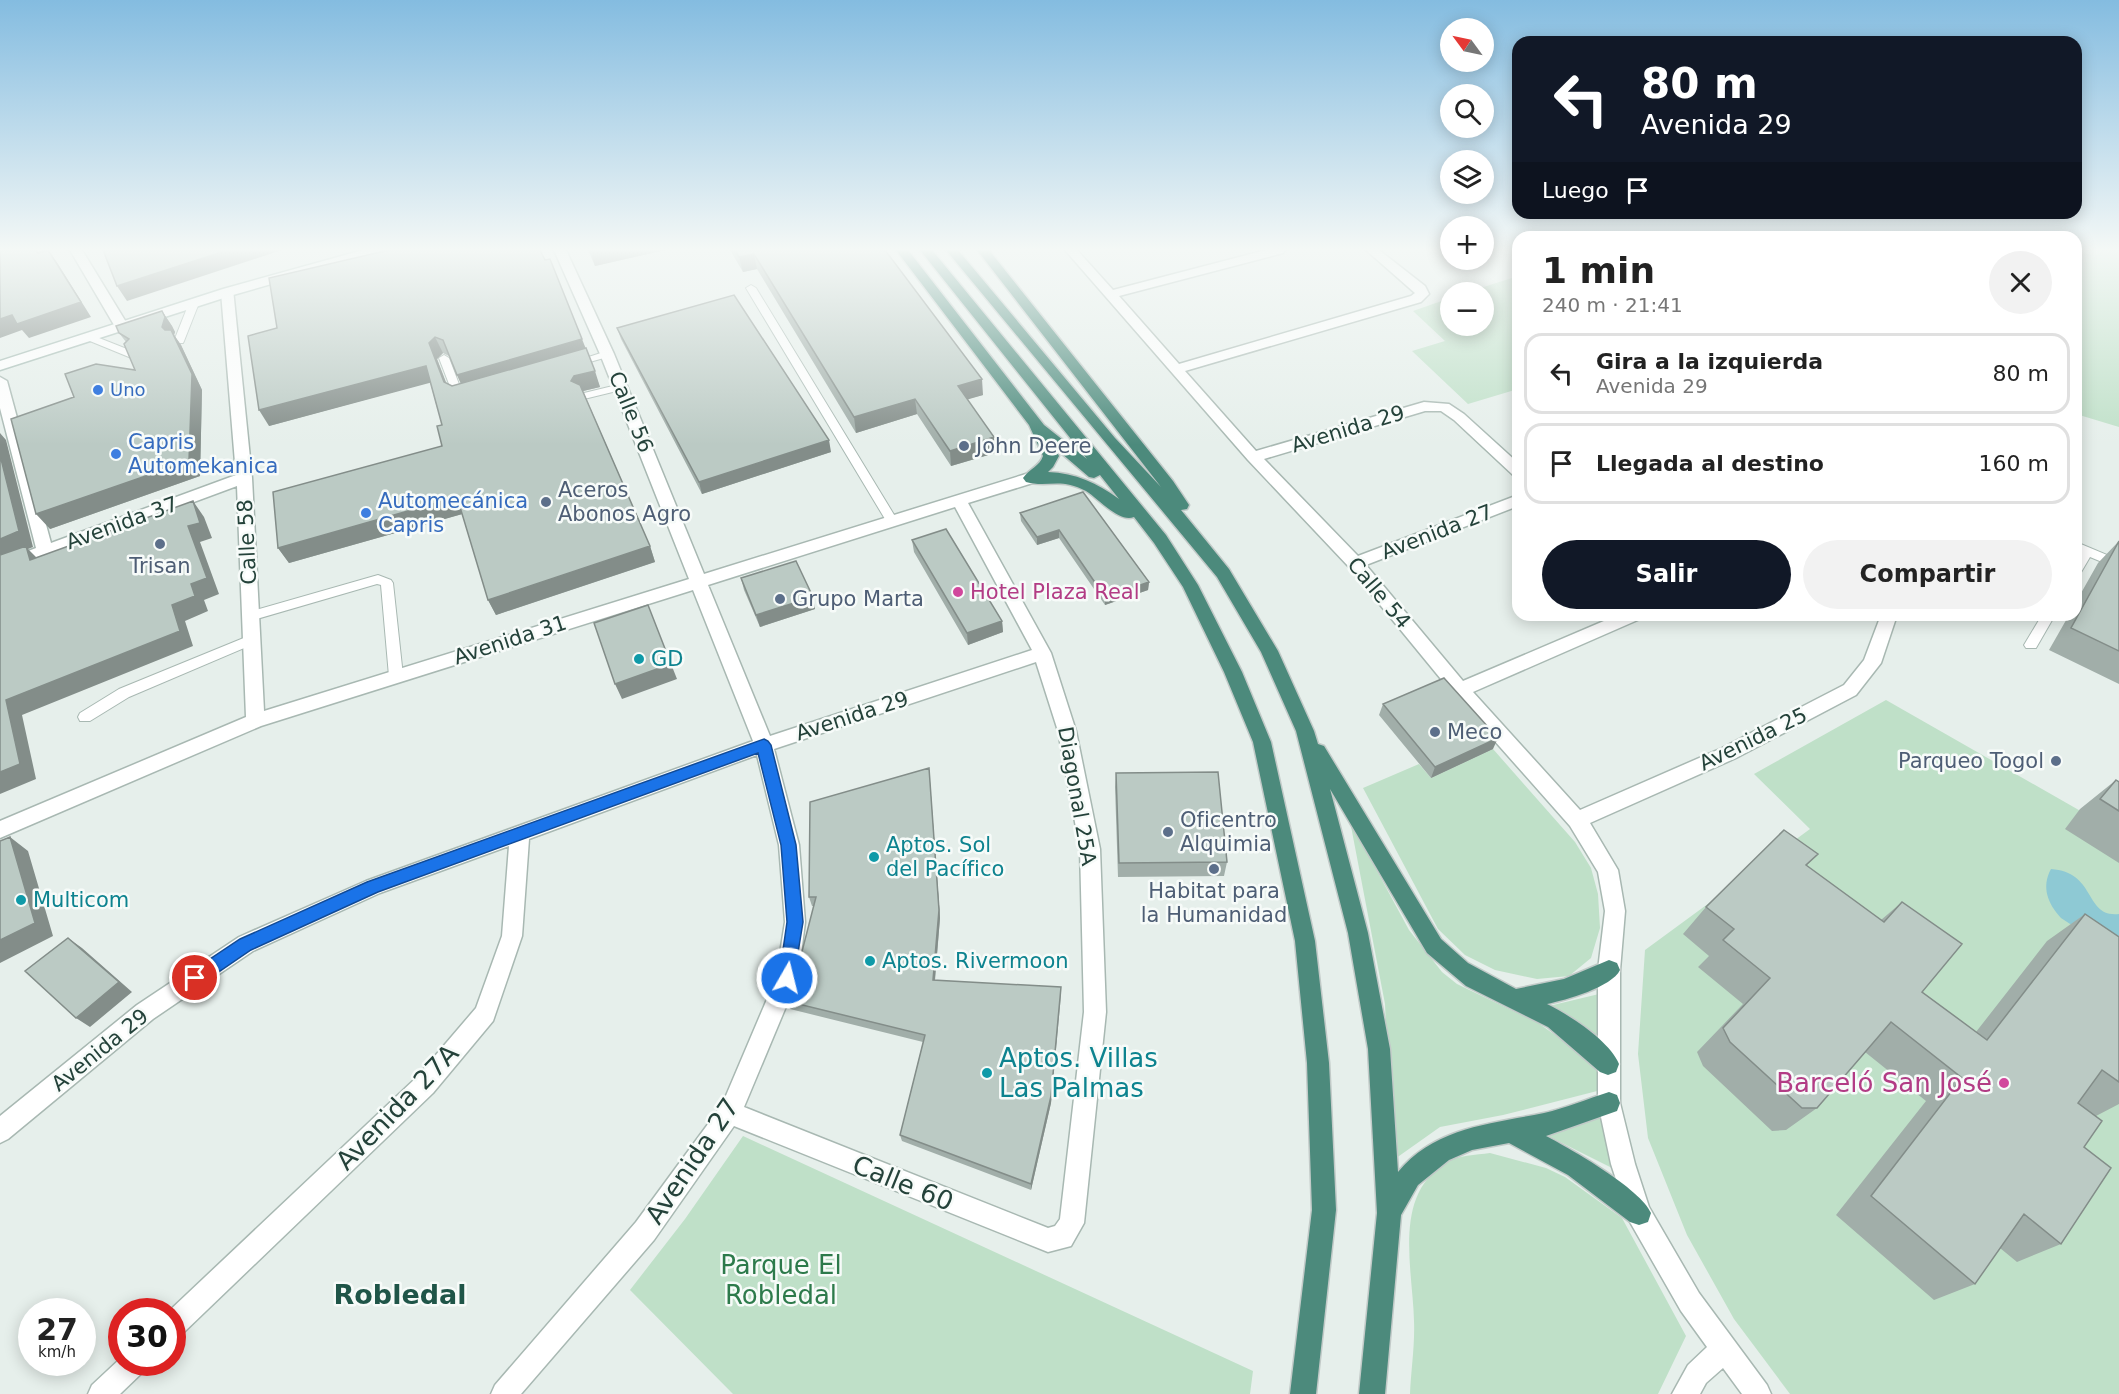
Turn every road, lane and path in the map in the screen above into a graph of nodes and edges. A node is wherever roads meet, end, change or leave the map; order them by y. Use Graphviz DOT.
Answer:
graph roads {
  1 [pos="115,315"];
  2 [pos="158,315"];
  3 [pos="189,315"];
  4 [pos="230,315"];
  5 [pos="589,315"];
  6 [pos="767,315"];
  7 [pos="952,315"];
  8 [pos="978,315"];
  9 [pos="1006,315"];
  10 [pos="1034,315"];
  11 [pos="1127,315"];
  12 [pos="1361,315"];
  13 [pos="122,327"];
  14 [pos="89,337"];
  15 [pos="179,340"];
  16 [pos="607,354"];
  17 [pos="133,355"];
  18 [pos="444,358"];
  19 [pos="0,366"];
  20 [pos="562,367"];
  21 [pos="1177,369"];
  22 [pos="0,381"];
  23 [pos="621,387"];
  24 [pos="470,394"];
  25 [pos="584,396"];
  26 [pos="1036,424"];
  27 [pos="1253,457"];
  28 [pos="1512,466"];
  29 [pos="244,478"];
  30 [pos="1030,478"];
  31 [pos="1126,499"];
  32 [pos="959,500"];
  33 [pos="1512,502"];
  34 [pos="892,521"];
  35 [pos="1160,539"];
  36 [pos="2082,548"];
  37 [pos="45,551"];
  38 [pos="2088,551"];
  39 [pos="2082,561"];
  40 [pos="1355,563"];
  41 [pos="2119,565"];
  42 [pos="0,568"];
  43 [pos="1223,573"];
  44 [pos="700,580"];
  45 [pos="250,616"];
  46 [pos="1620,621"];
  47 [pos="1886,621"];
  48 [pos="2045,621"];
  49 [pos="251,640"];
  50 [pos="2031,645"];
  51 [pos="1042,653"];
  52 [pos="396,676"];
  53 [pos="1460,690"];
  54 [pos="85,717"];
  55 [pos="255,721"];
  56 [pos="1305,732"];
  57 [pos="764,745"];
  58 [pos="1577,820"];
  59 [pos="0,830"];
  60 [pos="520,833"];
  61 [pos="1609,970"];
  62 [pos="1516,999"];
  63 [pos="1608,1064"];
  64 [pos="1609,1103"];
  65 [pos="730,1113"];
  66 [pos="1508,1130"];
  67 [pos="0,1131"];
  68 [pos="1389,1213"];
  69 [pos="1639,1213"];
  70 [pos="1072,1223"];
  71 [pos="186,1313"];
  72 [pos="1723,1350"];
  73 [pos="120,1376"];
  74 [pos="101,1394"];
  75 [pos="504,1394"];
  76 [pos="1303,1394"];
  77 [pos="1372,1394"];
  78 [pos="1685,1394"];
  79 [pos="1758,1394"];
  1 -- 13 [label="street"];
  2 -- 13 [label="street"];
  3 -- 15 [label="lane"];
  4 -- 29 [label="street, Calle 58"];
  5 -- 16 [label="street, Calle 56"];
  6 -- 34 [label="lane"];
  7 -- 26 [label="highway"];
  8 -- 31 [label="highway"];
  9 -- 43 [label="highway"];
  10 -- 43 [label="highway"];
  11 -- 21 [label="street, Calle 54"];
  12 -- 21 [label="street"];
  13 -- 14 [label="street"];
  14 -- 17 [label="lane"];
  14 -- 19 [label="street"];
  16 -- 20 [label="lane"];
  16 -- 23 [label="street, Calle 56"];
  18 -- 24 [label="lane"];
  21 -- 27 [label="street, Calle 54"];
  22 -- 37 [label="street"];
  23 -- 25 [label="lane"];
  23 -- 44 [label="street, Calle 56"];
  26 -- 30 [label="highway"];
  26 -- 31 [label="highway"];
  27 -- 28 [label="street, Avenida 29"];
  27 -- 40 [label="street, Calle 54"];
  29 -- 37 [label="street, Avenida 37"];
  29 -- 45 [label="street, Calle 58"];
  30 -- 32 [label="street, Avenida 31"];
  30 -- 35 [label="highway"];
  31 -- 35 [label="highway"];
  32 -- 34 [label="street, Avenida 31"];
  32 -- 51 [label="street, Diagonal 25A"];
  33 -- 40 [label="street, Avenida 27"];
  34 -- 44 [label="street, Avenida 31"];
  35 -- 76 [label="highway"];
  36 -- 38 [label="lane"];
  37 -- 42 [label="street, Avenida 37"];
  38 -- 39 [label="lane"];
  38 -- 41 [label="lane"];
  40 -- 53 [label="street, Calle 54"];
  43 -- 56 [label="highway"];
  44 -- 52 [label="street, Avenida 31"];
  44 -- 57 [label="street, Calle 56"];
  45 -- 49 [label="street, Calle 58"];
  45 -- 52 [label="lane"];
  46 -- 53 [label="street"];
  47 -- 58 [label="street, Avenida 25"];
  48 -- 50 [label="lane"];
  49 -- 54 [label="lane"];
  49 -- 55 [label="street, Calle 58"];
  51 -- 57 [label="street, Avenida 29"];
  51 -- 70 [label="street, Diagonal 25A"];
  52 -- 55 [label="street, Avenida 31"];
  53 -- 58 [label="street, Calle 54"];
  55 -- 59 [label="street, Avenida 31"];
  56 -- 62 [label="highway"];
  56 -- 68 [label="highway"];
  57 -- 60 [label="street, Avenida 29"];
  57 -- 65 [label="street, Avenida 27"];
  58 -- 61 [label="street, Calle 54"];
  60 -- 67 [label="street, Avenida 29"];
  60 -- 71 [label="street, Avenida 27A"];
  61 -- 62 [label="highway"];
  61 -- 63 [label="street, Calle 54"];
  62 -- 63 [label="highway"];
  63 -- 64 [label="street, Calle 54"];
  64 -- 66 [label="highway"];
  64 -- 69 [label="street, Calle 54"];
  65 -- 70 [label="street, Calle 60"];
  65 -- 75 [label="street, Avenida 27"];
  66 -- 68 [label="highway"];
  66 -- 69 [label="highway"];
  68 -- 77 [label="highway"];
  69 -- 72 [label="street, Calle 54"];
  72 -- 78 [label="street"];
  72 -- 79 [label="street, Calle 54"];
  73 -- 74 [label="street"];
}
